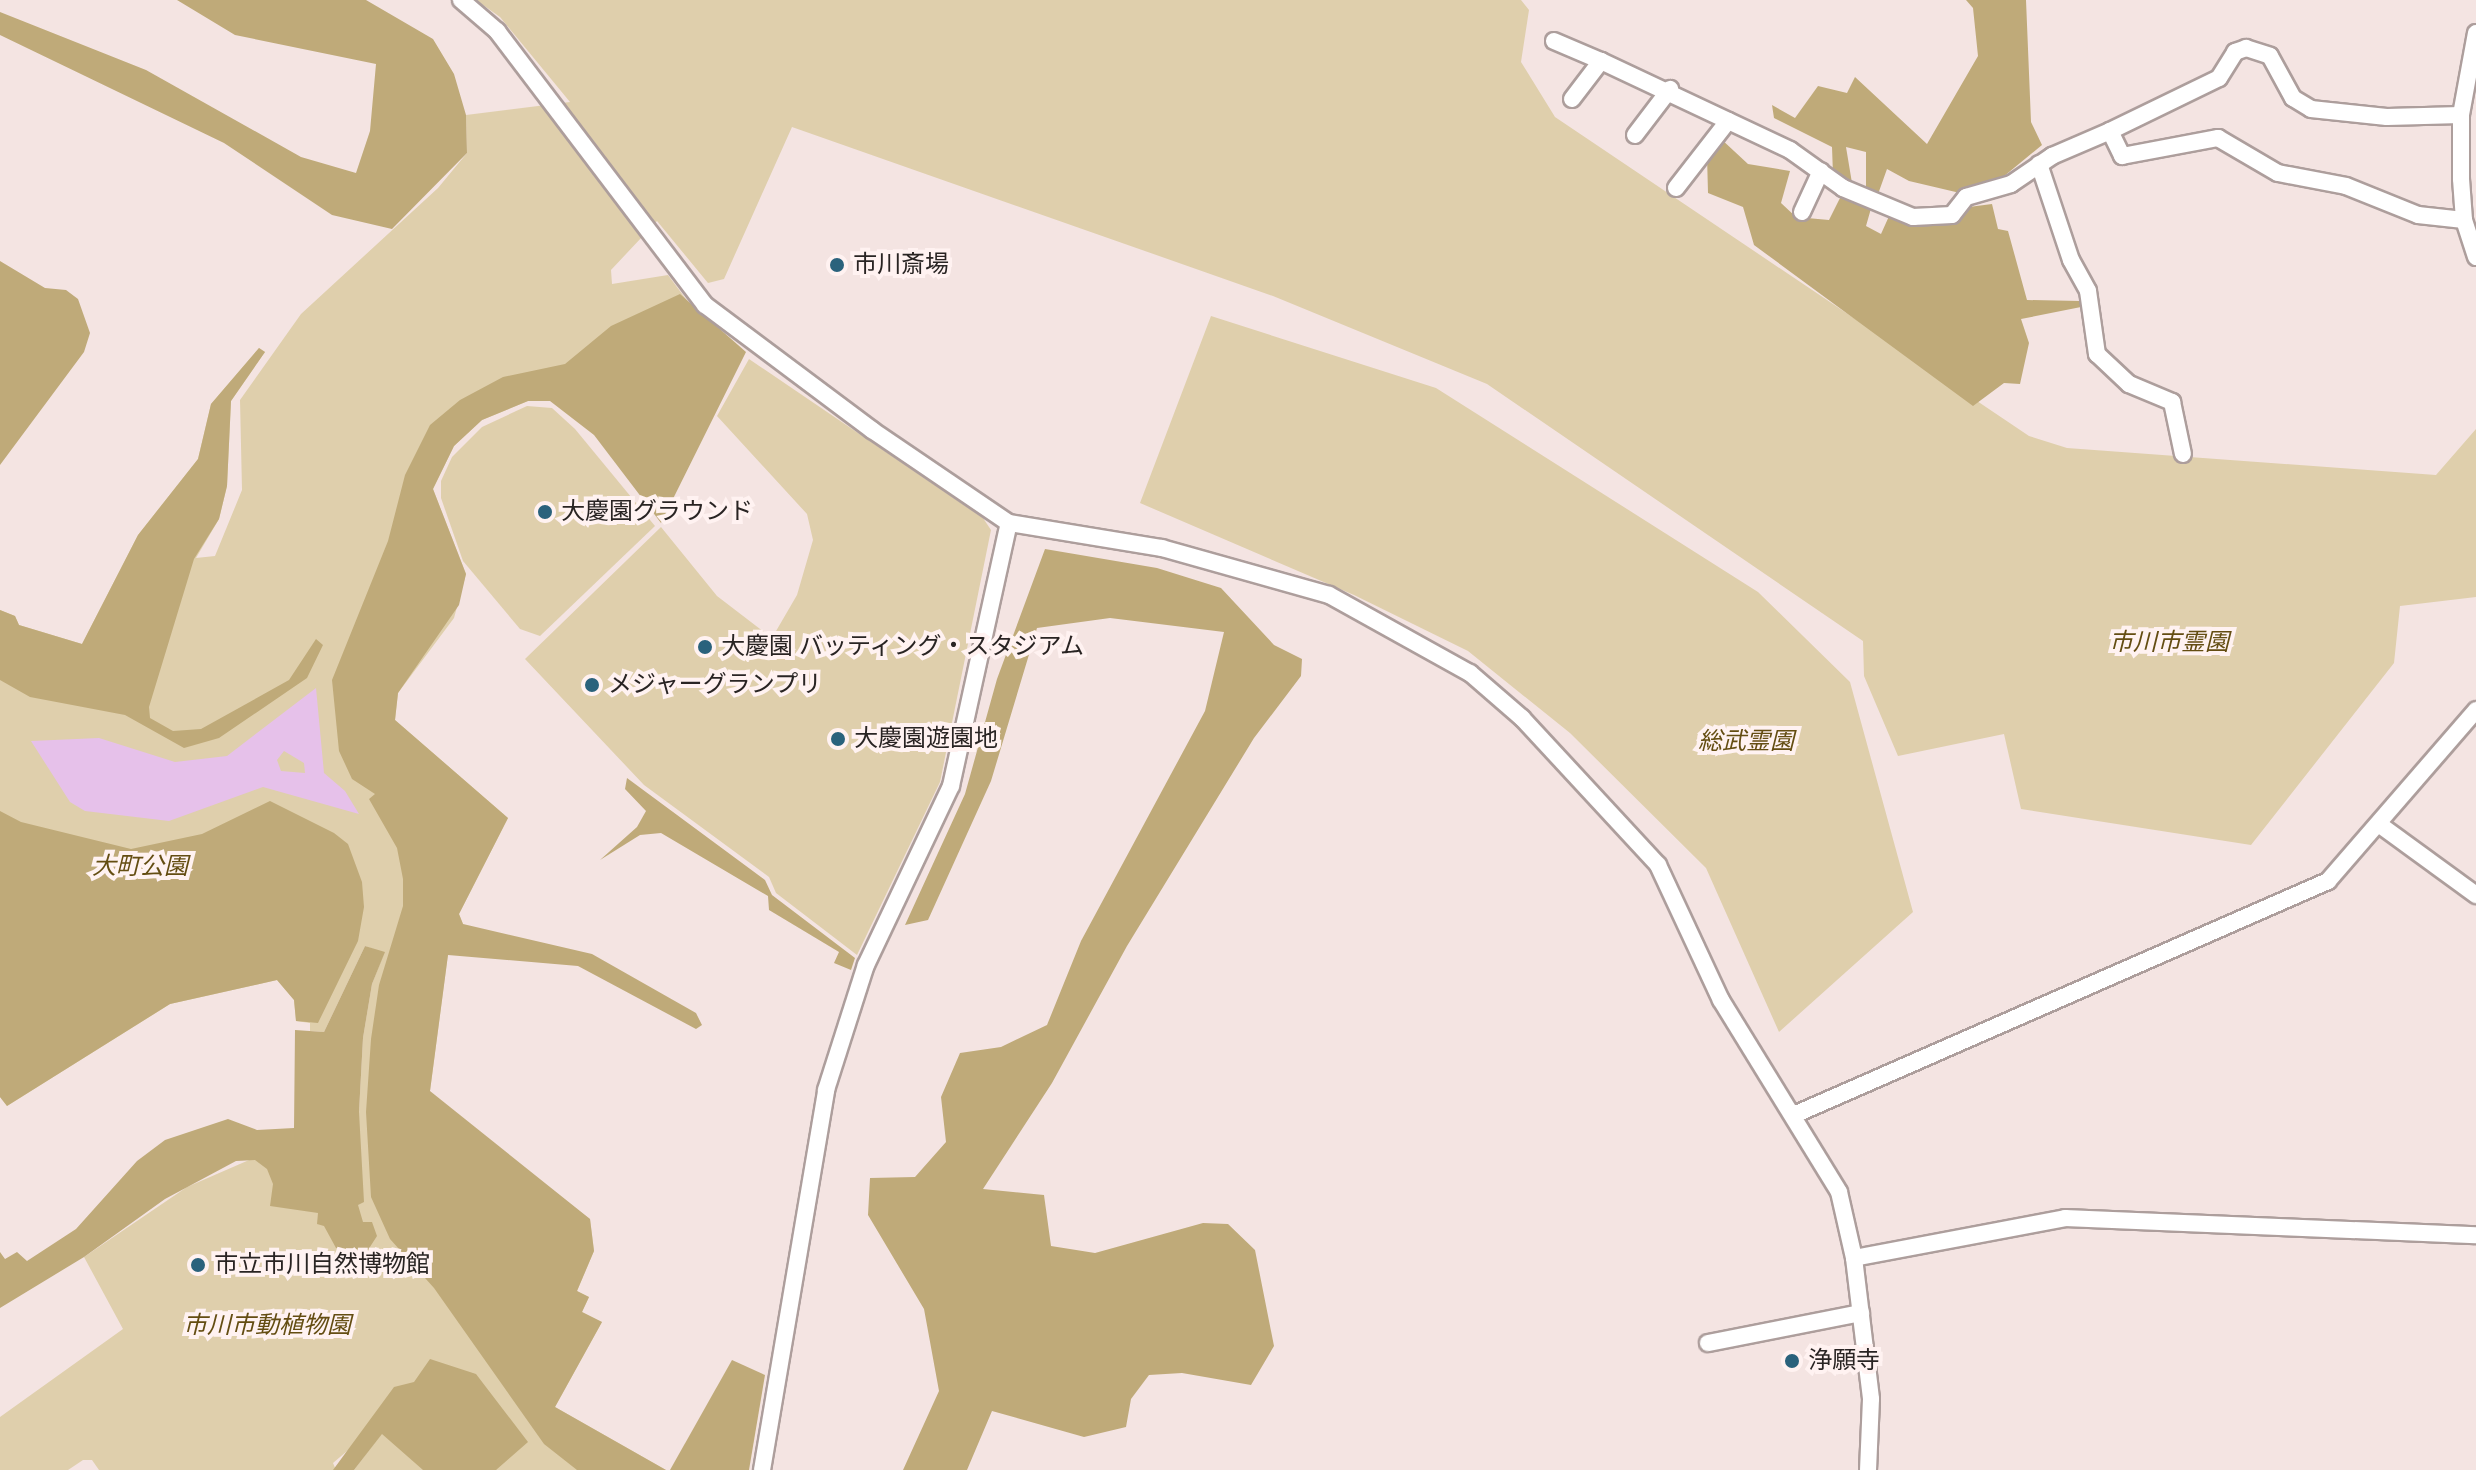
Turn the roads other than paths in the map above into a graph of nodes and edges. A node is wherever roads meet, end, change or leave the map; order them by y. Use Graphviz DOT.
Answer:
graph roads {
  1 [pos="461,0"];
  2 [pos="2476,33"];
  3 [pos="1554,41"];
  4 [pos="1601,61"];
  5 [pos="1670,89"];
  6 [pos="1572,99"];
  7 [pos="2461,115"];
  8 [pos="1728,121"];
  9 [pos="2110,131"];
  10 [pos="1635,135"];
  11 [pos="2039,164"];
  12 [pos="1821,171"];
  13 [pos="1676,188"];
  14 [pos="1802,212"];
  15 [pos="2464,220"];
  16 [pos="2476,257"];
  17 [pos="2183,454"];
  18 [pos="1009,523"];
  19 [pos="2476,710"];
  20 [pos="2380,825"];
  21 [pos="2476,895"];
  22 [pos="1796,1114"];
  23 [pos="2476,1235"];
  24 [pos="1854,1258"];
  25 [pos="1861,1313"];
  26 [pos="1708,1343"];
  27 [pos="762,1470"];
  28 [pos="1868,1470"];
  1 -- 18 [label="street"];
  2 -- 7 [label="street"];
  3 -- 4 [label="street"];
  4 -- 5 [label="street"];
  4 -- 6 [label="street"];
  5 -- 8 [label="street"];
  5 -- 10 [label="street"];
  7 -- 9 [label="street"];
  7 -- 15 [label="street"];
  8 -- 12 [label="street"];
  8 -- 13 [label="street"];
  9 -- 11 [label="street"];
  9 -- 15 [label="street"];
  11 -- 12 [label="street"];
  11 -- 17 [label="street"];
  12 -- 14 [label="street"];
  15 -- 16 [label="street"];
  18 -- 22 [label="street"];
  18 -- 27 [label="street"];
  19 -- 20 [label="street"];
  20 -- 21 [label="street"];
  20 -- 22 [label="street"];
  22 -- 24 [label="street"];
  23 -- 24 [label="street"];
  24 -- 25 [label="street"];
  25 -- 26 [label="street"];
  25 -- 28 [label="street"];
}
